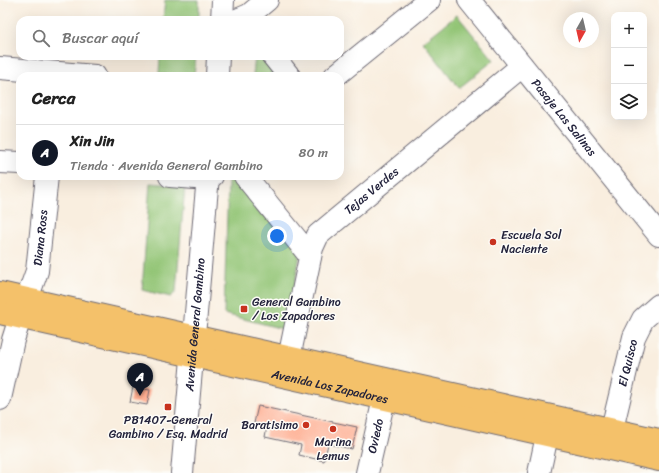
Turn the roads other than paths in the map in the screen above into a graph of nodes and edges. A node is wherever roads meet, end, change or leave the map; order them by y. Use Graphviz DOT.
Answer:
graph roads {
  1 [pos="223,0"];
  2 [pos="267,0"];
  3 [pos="429,0"];
  4 [pos="469,0"];
  5 [pos="233,16"];
  6 [pos="246,16"];
  7 [pos="218,60"];
  8 [pos="276,60"];
  9 [pos="522,66"];
  10 [pos="0,68"];
  11 [pos="48,72"];
  12 [pos="217,72"];
  13 [pos="286,72"];
  14 [pos="340,72"];
  15 [pos="0,162"];
  16 [pos="16,163"];
  17 [pos="47,180"];
  18 [pos="209,180"];
  19 [pos="248,180"];
  20 [pos="659,235"];
  21 [pos="310,256"];
  22 [pos="0,293"];
  23 [pos="659,305"];
  24 [pos="16,310"];
  25 [pos="193,346"];
  26 [pos="289,358"];
  27 [pos="0,399"];
  28 [pos="384,399"];
  29 [pos="549,426"];
  30 [pos="612,429"];
  31 [pos="659,440"];
  32 [pos="659,460"];
  33 [pos="182,473"];
  34 [pos="367,473"];
  35 [pos="539,473"];
  1 -- 5 [label="street"];
  2 -- 6 [label="street"];
  3 -- 14 [label="street"];
  4 -- 9 [label="street, Pasaje Las Salinas"];
  7 -- 12 [label="street"];
  8 -- 13 [label="street"];
  9 -- 20 [label="street, Pasaje Las Salinas"];
  9 -- 21 [label="street, Tejas Verdes"];
  10 -- 11 [label="street"];
  15 -- 16 [label="street"];
  17 -- 24 [label="street, Diana Ross"];
  18 -- 25 [label="street, Avenida General Gambino"];
  19 -- 21 [label="street"];
  21 -- 26 [label="street, Tejas Verdes"];
  22 -- 24 [label="main road, Avenida Los Zapadores"];
  23 -- 30 [label="street, El Quisco"];
  24 -- 25 [label="main road, Avenida Los Zapadores"];
  24 -- 27 [label="street, Diana Ross"];
  25 -- 26 [label="main road, Avenida Los Zapadores"];
  25 -- 28 [label="main road, Avenida Los Zapadores"];
  25 -- 33 [label="street, Avenida General Gambino"];
  26 -- 29 [label="main road, Avenida Los Zapadores"];
  28 -- 29 [label="main road, Avenida Los Zapadores"];
  28 -- 34 [label="street, Oviedo"];
  29 -- 30 [label="main road, Avenida Los Zapadores"];
  29 -- 32 [label="main road, Avenida Los Zapadores"];
  29 -- 35 [label="street"];
  30 -- 31 [label="main road, Avenida Los Zapadores"];
}
